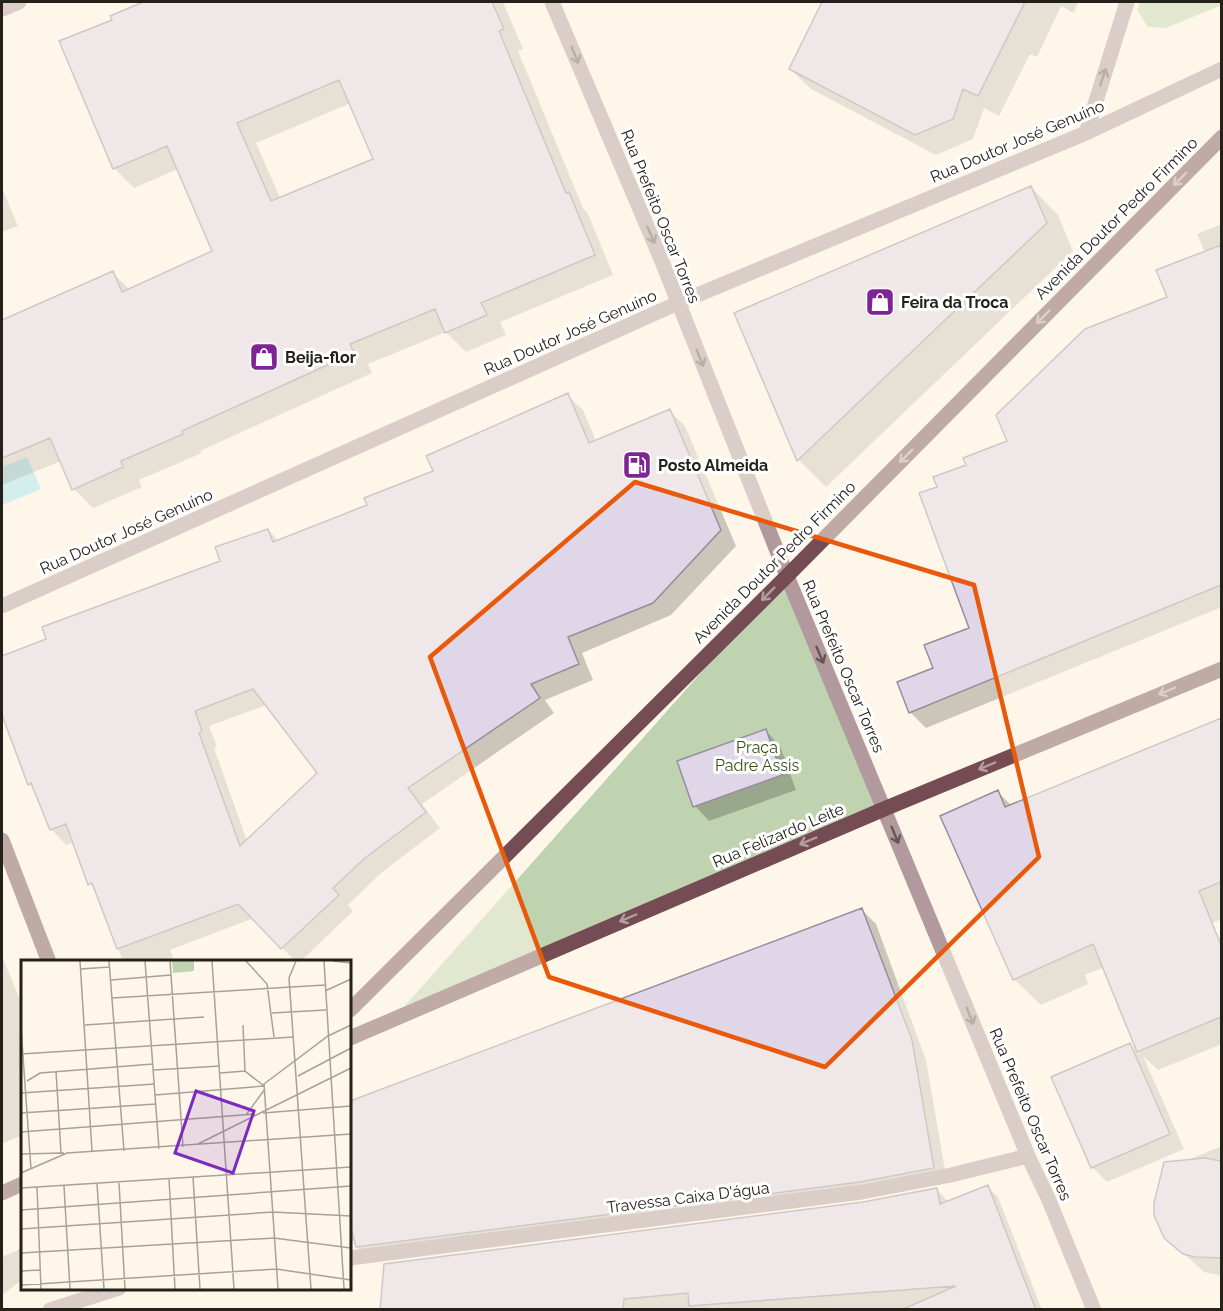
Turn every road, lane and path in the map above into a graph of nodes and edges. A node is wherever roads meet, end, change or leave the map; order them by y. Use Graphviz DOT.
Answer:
graph roads {
  1 [pos="19,2"];
  2 [pos="552,2"];
  3 [pos="1127,2"];
  4 [pos="2,9"];
  5 [pos="1221,69"];
  6 [pos="1086,133"];
  7 [pos="1221,137"];
  8 [pos="678,303"];
  9 [pos="787,576"];
  10 [pos="2,606"];
  11 [pos="1221,669"];
  12 [pos="884,809"];
  13 [pos="2,840"];
  14 [pos="48,960"];
  15 [pos="351,1009"];
  16 [pos="351,1038"];
  17 [pos="1028,1156"];
  18 [pos="21,1184"];
  19 [pos="2,1193"];
  20 [pos="351,1258"];
  21 [pos="113,1290"];
  22 [pos="50,1310"];
  23 [pos="1094,1310"];
  1 -- 4 [label="street"];
  2 -- 8 [label="street, Rua Prefeito Oscar Torres, one-way"];
  6 -- 3 [label="street, one-way"];
  5 -- 6 [label="street, Rua Doutor José Genuíno"];
  6 -- 8 [label="street, Rua Doutor José Genuíno"];
  7 -- 9 [label="main road, Avenida Doutor Pedro Firmino, one-way"];
  8 -- 9 [label="street, Rua Prefeito Oscar Torres, one-way"];
  8 -- 10 [label="street, Rua Doutor José Genuíno"];
  9 -- 12 [label="street, Rua Prefeito Oscar Torres, one-way"];
  9 -- 15 [label="main road, Avenida Doutor Pedro Firmino, one-way"];
  11 -- 12 [label="main road, Rua Felizardo Leite, one-way"];
  12 -- 16 [label="main road, Rua Felizardo Leite, one-way"];
  12 -- 17 [label="street, Rua Prefeito Oscar Torres, one-way"];
  13 -- 14 [label="main road"];
  17 -- 20 [label="street, Travessa Caixa D'água"];
  17 -- 23 [label="street, Rua Prefeito Oscar Torres"];
  18 -- 19 [label="main road"];
  21 -- 22 [label="street"];
}
